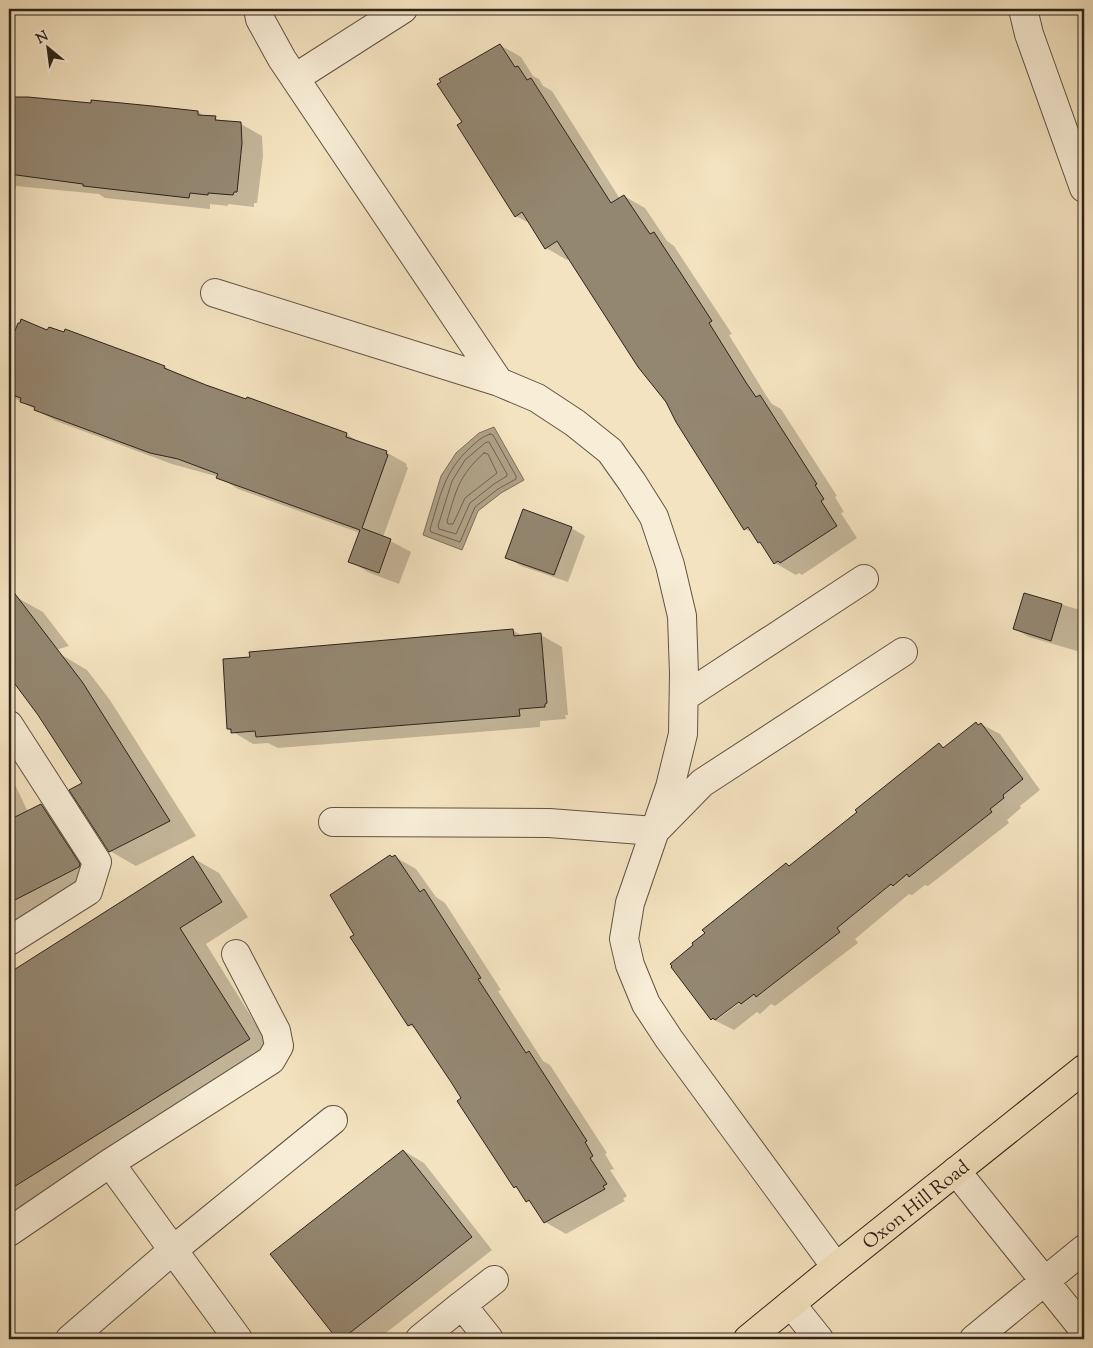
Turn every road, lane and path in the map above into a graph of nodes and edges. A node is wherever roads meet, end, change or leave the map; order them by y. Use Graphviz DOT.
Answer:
graph roads {
  1 [pos="258,9"];
  2 [pos="403,9"];
  3 [pos="1023,9"];
  4 [pos="295,78"];
  5 [pos="1084,188"];
  6 [pos="215,293"];
  7 [pos="499,382"];
  8 [pos="864,580"];
  9 [pos="903,652"];
  10 [pos="684,697"];
  11 [pos="9,725"];
  12 [pos="333,822"];
  13 [pos="655,831"];
  14 [pos="9,941"];
  15 [pos="236,954"];
  16 [pos="1084,1069"];
  17 [pos="333,1120"];
  18 [pos="110,1163"];
  19 [pos="956,1171"];
  20 [pos="9,1232"];
  21 [pos="1084,1249"];
  22 [pos="173,1250"];
  23 [pos="836,1267"];
  24 [pos="494,1280"];
  25 [pos="1045,1281"];
  26 [pos="790,1304"];
  27 [pos="462,1305"];
  28 [pos="1084,1330"];
  29 [pos="70,1339"];
  30 [pos="238,1339"];
  31 [pos="420,1339"];
  32 [pos="489,1339"];
  33 [pos="748,1339"];
  34 [pos="819,1339"];
  35 [pos="974,1339"];
  1 -- 4 [label="lane"];
  2 -- 4 [label="lane"];
  3 -- 5 [label="lane"];
  4 -- 7 [label="lane"];
  6 -- 7 [label="lane"];
  7 -- 10 [label="lane"];
  8 -- 10 [label="lane"];
  9 -- 13 [label="lane"];
  10 -- 13 [label="lane"];
  11 -- 14 [label="lane"];
  12 -- 13 [label="lane"];
  13 -- 23 [label="lane"];
  15 -- 18 [label="lane"];
  16 -- 19 [label="main road, Oxon Hill Road"];
  17 -- 22 [label="lane"];
  18 -- 20 [label="lane"];
  18 -- 22 [label="lane"];
  19 -- 23 [label="main road, Oxon Hill Road"];
  19 -- 25 [label="lane"];
  21 -- 25 [label="lane"];
  22 -- 29 [label="lane"];
  22 -- 30 [label="lane"];
  23 -- 26 [label="main road, Oxon Hill Road"];
  24 -- 27 [label="lane"];
  25 -- 28 [label="lane"];
  25 -- 35 [label="lane"];
  26 -- 33 [label="main road, Oxon Hill Road"];
  26 -- 34 [label="lane"];
  27 -- 31 [label="lane"];
  27 -- 32 [label="lane"];
}
